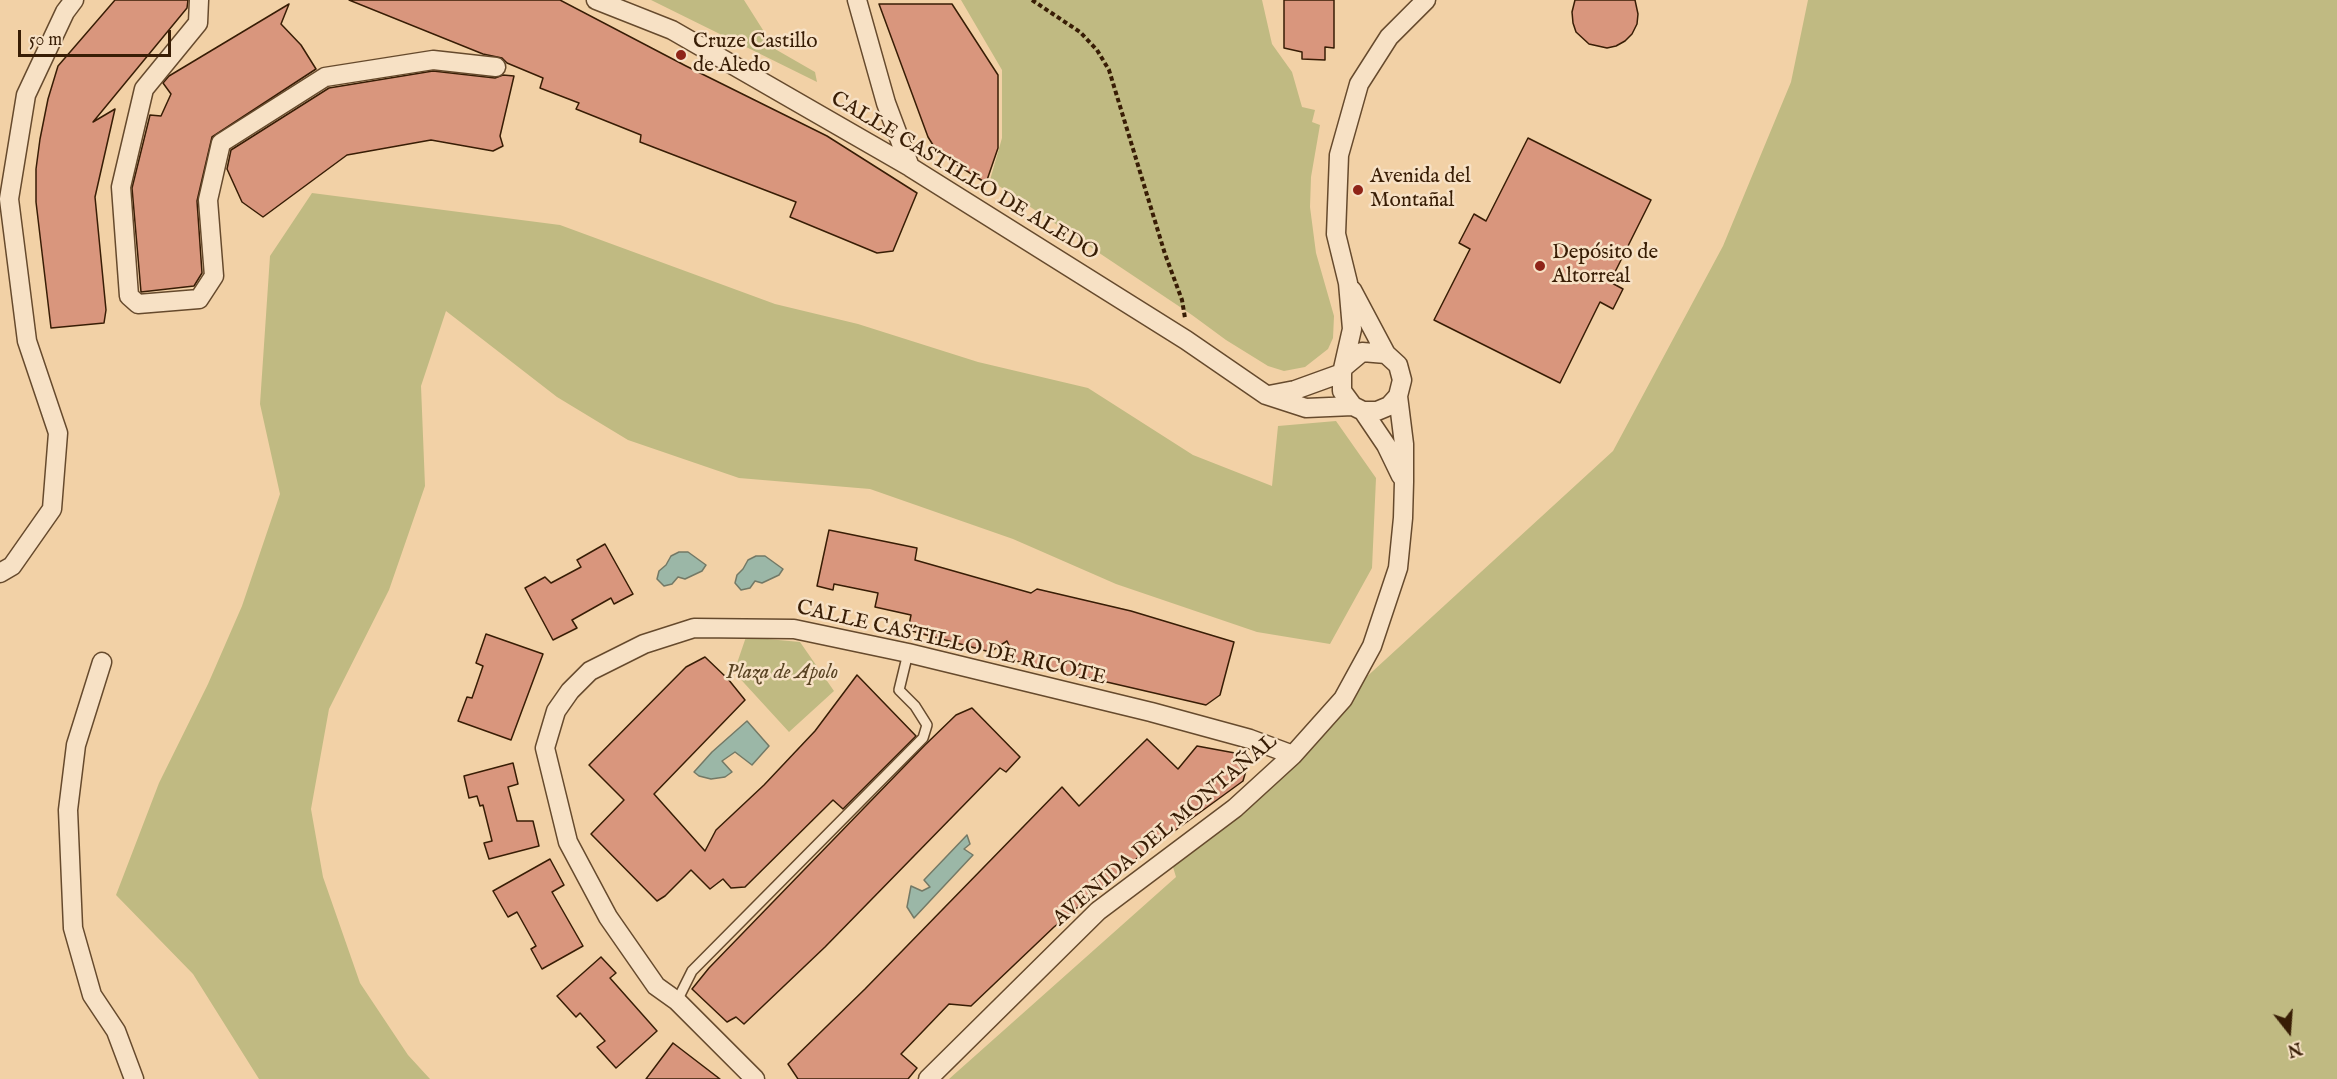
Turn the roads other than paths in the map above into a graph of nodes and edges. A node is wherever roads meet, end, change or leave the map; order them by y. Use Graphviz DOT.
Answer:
graph roads {
  1 [pos="74,0"];
  2 [pos="199,0"];
  3 [pos="596,0"];
  4 [pos="857,0"];
  5 [pos="1426,0"];
  6 [pos="496,67"];
  7 [pos="910,167"];
  8 [pos="1348,283"];
  9 [pos="1386,354"];
  10 [pos="1343,370"];
  11 [pos="1266,395"];
  12 [pos="1398,396"];
  13 [pos="1358,408"];
  14 [pos="1404,482"];
  15 [pos="0,573"];
  16 [pos="908,653"];
  17 [pos="102,662"];
  18 [pos="1293,755"];
  19 [pos="676,1001"];
  20 [pos="134,1079"];
  21 [pos="756,1079"];
  22 [pos="928,1079"];
  1 -- 15 [label="street"];
  2 -- 6 [label="street"];
  3 -- 7 [label="street, CALLE CASTILLO DE ALEDO"];
  4 -- 7 [label="street"];
  5 -- 8 [label="street"];
  7 -- 11 [label="street, CALLE CASTILLO DE ALEDO"];
  8 -- 9 [label="street"];
  8 -- 10 [label="street"];
  9 -- 10 [label="street"];
  9 -- 12 [label="street"];
  10 -- 11 [label="street"];
  10 -- 13 [label="street"];
  11 -- 13 [label="street, CALLE CASTILLO DE ALEDO"];
  12 -- 13 [label="street"];
  12 -- 14 [label="street, AVENIDA DEL MONTAÑAL"];
  13 -- 14 [label="street, AVENIDA DEL MONTAÑAL"];
  14 -- 18 [label="street, AVENIDA DEL MONTAÑAL"];
  16 -- 18 [label="street, CALLE CASTILLO DE RICOTE"];
  16 -- 19 [label="lane"];
  16 -- 19 [label="street, CALLE CASTILLO DE RICOTE"];
  17 -- 20 [label="street"];
  18 -- 22 [label="street, AVENIDA DEL MONTAÑAL"];
  19 -- 21 [label="street, CALLE CASTILLO DE RICOTE"];
}
